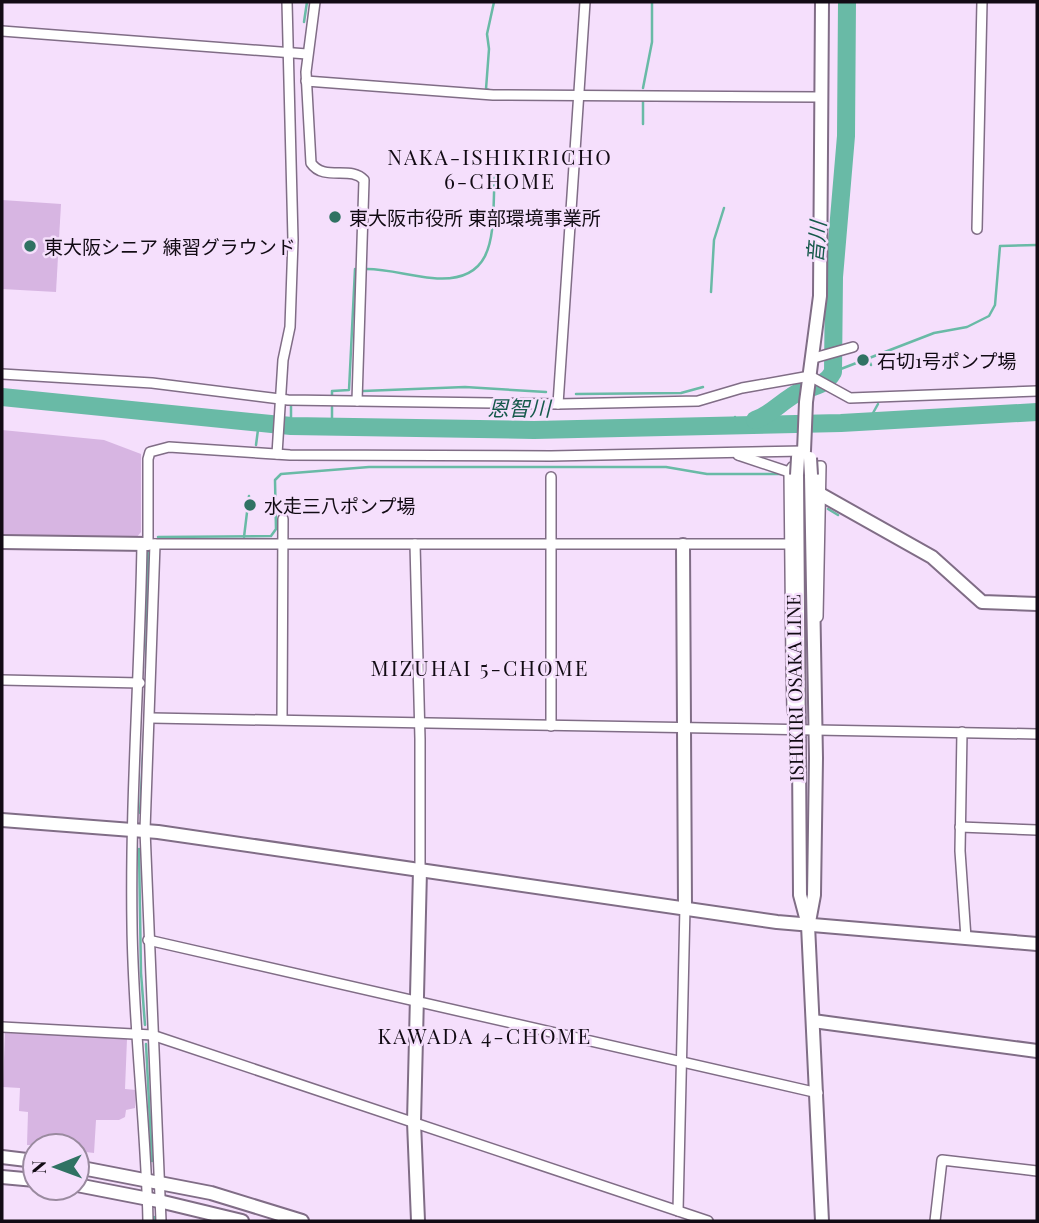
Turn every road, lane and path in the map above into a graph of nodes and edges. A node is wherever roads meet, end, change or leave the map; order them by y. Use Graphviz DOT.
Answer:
graph roads {
  1 [pos="287,2"];
  2 [pos="314,2"];
  3 [pos="585,2"];
  4 [pos="822,2"];
  5 [pos="982,2"];
  6 [pos="2,31"];
  7 [pos="288,53"];
  8 [pos="307,54"];
  9 [pos="306,81"];
  10 [pos="579,95"];
  11 [pos="821,97"];
  12 [pos="977,229"];
  13 [pos="852,347"];
  14 [pos="820,357"];
  15 [pos="2,374"];
  16 [pos="810,376"];
  17 [pos="1037,391"];
  18 [pos="280,400"];
  19 [pos="357,401"];
  20 [pos="558,404"];
  21 [pos="277,452"];
  22 [pos="731,452"];
  23 [pos="804,453"];
  24 [pos="799,474"];
  25 [pos="551,477"];
  26 [pos="820,494"];
  27 [pos="283,519"];
  28 [pos="2,542"];
  29 [pos="148,544"];
  30 [pos="415,544"];
  31 [pos="790,544"];
  32 [pos="282,545"];
  33 [pos="552,545"];
  34 [pos="683,545"];
  35 [pos="1037,604"];
  36 [pos="812,646"];
  37 [pos="2,680"];
  38 [pos="140,683"];
  39 [pos="151,718"];
  40 [pos="282,719"];
  41 [pos="419,722"];
  42 [pos="551,726"];
  43 [pos="686,726"];
  44 [pos="799,730"];
  45 [pos="815,730"];
  46 [pos="961,732"];
  47 [pos="1037,734"];
  48 [pos="2,820"];
  49 [pos="961,827"];
  50 [pos="139,830"];
  51 [pos="1037,830"];
  52 [pos="420,870"];
  53 [pos="685,907"];
  54 [pos="808,925"];
  55 [pos="966,938"];
  56 [pos="148,940"];
  57 [pos="1037,944"];
  58 [pos="416,999"];
  59 [pos="813,1021"];
  60 [pos="2,1027"];
  61 [pos="139,1033"];
  62 [pos="152,1035"];
  63 [pos="1037,1051"];
  64 [pos="682,1061"];
  65 [pos="818,1093"];
  66 [pos="414,1122"];
  67 [pos="2,1157"];
  68 [pos="21,1159"];
  69 [pos="91,1170"];
  70 [pos="1037,1171"];
  71 [pos="2,1177"];
  72 [pos="21,1179"];
  73 [pos="152,1182"];
  74 [pos="91,1188"];
  75 [pos="153,1199"];
  76 [pos="678,1211"];
  77 [pos="148,1221"];
  78 [pos="161,1221"];
  79 [pos="242,1221"];
  80 [pos="302,1221"];
  81 [pos="418,1221"];
  82 [pos="708,1221"];
  83 [pos="822,1221"];
  84 [pos="935,1221"];
  1 -- 7 [label="street"];
  2 -- 8 [label="street"];
  3 -- 10 [label="street"];
  4 -- 11 [label="street, ISHIKIRI OSAKA LINE"];
  5 -- 12 [label="street"];
  6 -- 7 [label="street"];
  7 -- 8 [label="street"];
  7 -- 18 [label="street"];
  8 -- 9 [label="street"];
  9 -- 10 [label="street"];
  9 -- 19 [label="street"];
  10 -- 11 [label="street"];
  10 -- 20 [label="street"];
  11 -- 14 [label="street, ISHIKIRI OSAKA LINE"];
  13 -- 14 [label="street"];
  14 -- 16 [label="street, ISHIKIRI OSAKA LINE"];
  15 -- 18 [label="street"];
  16 -- 17 [label="street"];
  16 -- 20 [label="street"];
  16 -- 23 [label="street, ISHIKIRI OSAKA LINE"];
  18 -- 19 [label="street"];
  18 -- 21 [label="street"];
  19 -- 20 [label="street"];
  21 -- 22 [label="street"];
  21 -- 29 [label="street"];
  22 -- 23 [label="street"];
  22 -- 24 [label="street"];
  23 -- 24 [label="street, ISHIKIRI OSAKA LINE, bridge"];
  24 -- 26 [label="street"];
  24 -- 31 [label="street"];
  24 -- 36 [label="street, ISHIKIRI OSAKA LINE"];
  24 -- 44 [label="street, ISHIKIRI OSAKA LINE"];
  25 -- 33 [label="street"];
  26 -- 35 [label="street"];
  26 -- 36 [label="street"];
  27 -- 32 [label="street"];
  28 -- 29 [label="street"];
  29 -- 32 [label="street"];
  29 -- 38 [label="street"];
  29 -- 39 [label="street"];
  30 -- 32 [label="street"];
  30 -- 33 [label="street"];
  30 -- 41 [label="street"];
  31 -- 34 [label="street"];
  31 -- 44 [label="street"];
  32 -- 40 [label="street"];
  33 -- 34 [label="street"];
  33 -- 42 [label="street"];
  34 -- 43 [label="street"];
  36 -- 45 [label="street, ISHIKIRI OSAKA LINE"];
  37 -- 38 [label="street"];
  38 -- 50 [label="street"];
  39 -- 40 [label="street"];
  39 -- 50 [label="street"];
  40 -- 41 [label="street"];
  41 -- 42 [label="street"];
  41 -- 52 [label="street"];
  42 -- 43 [label="street"];
  43 -- 44 [label="street"];
  43 -- 53 [label="street"];
  44 -- 45 [label="street"];
  44 -- 54 [label="street, ISHIKIRI OSAKA LINE"];
  45 -- 46 [label="street"];
  45 -- 54 [label="street, ISHIKIRI OSAKA LINE"];
  46 -- 47 [label="street"];
  46 -- 49 [label="street"];
  48 -- 50 [label="street"];
  49 -- 51 [label="street"];
  49 -- 55 [label="street"];
  50 -- 52 [label="street"];
  50 -- 56 [label="street"];
  50 -- 61 [label="street"];
  52 -- 53 [label="street"];
  52 -- 58 [label="street"];
  53 -- 54 [label="street"];
  53 -- 64 [label="street"];
  54 -- 55 [label="street"];
  54 -- 59 [label="street, ISHIKIRI OSAKA LINE"];
  55 -- 57 [label="street"];
  56 -- 58 [label="street"];
  56 -- 62 [label="street"];
  58 -- 64 [label="street"];
  58 -- 66 [label="street"];
  59 -- 63 [label="street"];
  59 -- 65 [label="street, ISHIKIRI OSAKA LINE"];
  60 -- 61 [label="street"];
  61 -- 62 [label="street"];
  61 -- 73 [label="street"];
  62 -- 66 [label="street"];
  62 -- 73 [label="street"];
  64 -- 65 [label="street"];
  64 -- 76 [label="street"];
  65 -- 83 [label="street, ISHIKIRI OSAKA LINE"];
  66 -- 76 [label="street"];
  66 -- 81 [label="street"];
  67 -- 68 [label="street"];
  69 -- 73 [label="street"];
  70 -- 84 [label="street"];
  71 -- 72 [label="street"];
  73 -- 75 [label="street"];
  73 -- 80 [label="street"];
  74 -- 75 [label="street"];
  75 -- 77 [label="street"];
  75 -- 78 [label="street"];
  75 -- 79 [label="street"];
  76 -- 82 [label="street"];
}
